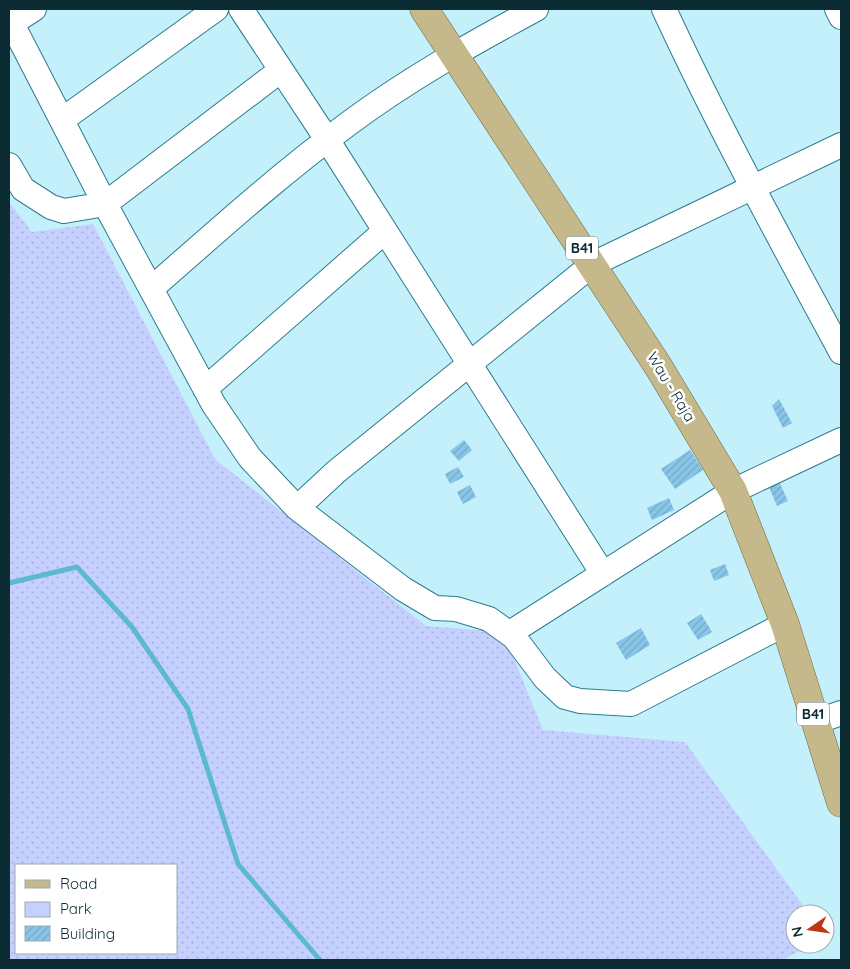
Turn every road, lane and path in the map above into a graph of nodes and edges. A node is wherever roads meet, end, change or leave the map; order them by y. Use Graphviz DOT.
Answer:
graph roads {
  1 [pos="34,9"];
  2 [pos="216,9"];
  3 [pos="241,9"];
  4 [pos="424,9"];
  5 [pos="536,9"];
  6 [pos="664,9"];
  7 [pos="837,9"];
  8 [pos="841,17"];
  9 [pos="10,20"];
  10 [pos="455,53"];
  11 [pos="282,70"];
  12 [pos="62,120"];
  13 [pos="328,141"];
  14 [pos="841,145"];
  15 [pos="9,165"];
  16 [pos="752,187"];
  17 [pos="105,204"];
  18 [pos="385,231"];
  19 [pos="593,264"];
  20 [pos="151,289"];
  21 [pos="841,352"];
  22 [pos="469,364"];
  23 [pos="205,389"];
  24 [pos="841,440"];
  25 [pos="733,491"];
  26 [pos="298,508"];
  27 [pos="603,574"];
  28 [pos="785,624"];
  29 [pos="510,633"];
  30 [pos="841,713"];
  31 [pos="816,722"];
  32 [pos="841,803"];
  1 -- 9 [label="street"];
  2 -- 12 [label="street"];
  3 -- 11 [label="street"];
  4 -- 10 [label="main road, Wau - Raja / B41"];
  5 -- 10 [label="street"];
  6 -- 16 [label="street"];
  7 -- 8 [label="street"];
  9 -- 12 [label="street"];
  10 -- 13 [label="street"];
  10 -- 19 [label="main road, Wau - Raja / B41"];
  11 -- 13 [label="street"];
  11 -- 17 [label="street"];
  12 -- 17 [label="street"];
  13 -- 18 [label="street"];
  13 -- 20 [label="street"];
  14 -- 16 [label="street"];
  15 -- 17 [label="street"];
  16 -- 19 [label="street"];
  16 -- 21 [label="street"];
  17 -- 20 [label="street"];
  18 -- 22 [label="street"];
  18 -- 23 [label="street"];
  19 -- 22 [label="street"];
  19 -- 25 [label="main road, Wau - Raja / B41"];
  20 -- 23 [label="street"];
  22 -- 26 [label="street"];
  22 -- 27 [label="street"];
  23 -- 26 [label="street"];
  24 -- 25 [label="street"];
  25 -- 27 [label="street"];
  25 -- 28 [label="main road, Wau - Raja / B41"];
  26 -- 29 [label="street"];
  27 -- 29 [label="street"];
  28 -- 29 [label="street"];
  28 -- 31 [label="main road, Wau - Raja / B41"];
  30 -- 31 [label="street"];
  31 -- 32 [label="main road, Wau - Raja / B41"];
}
